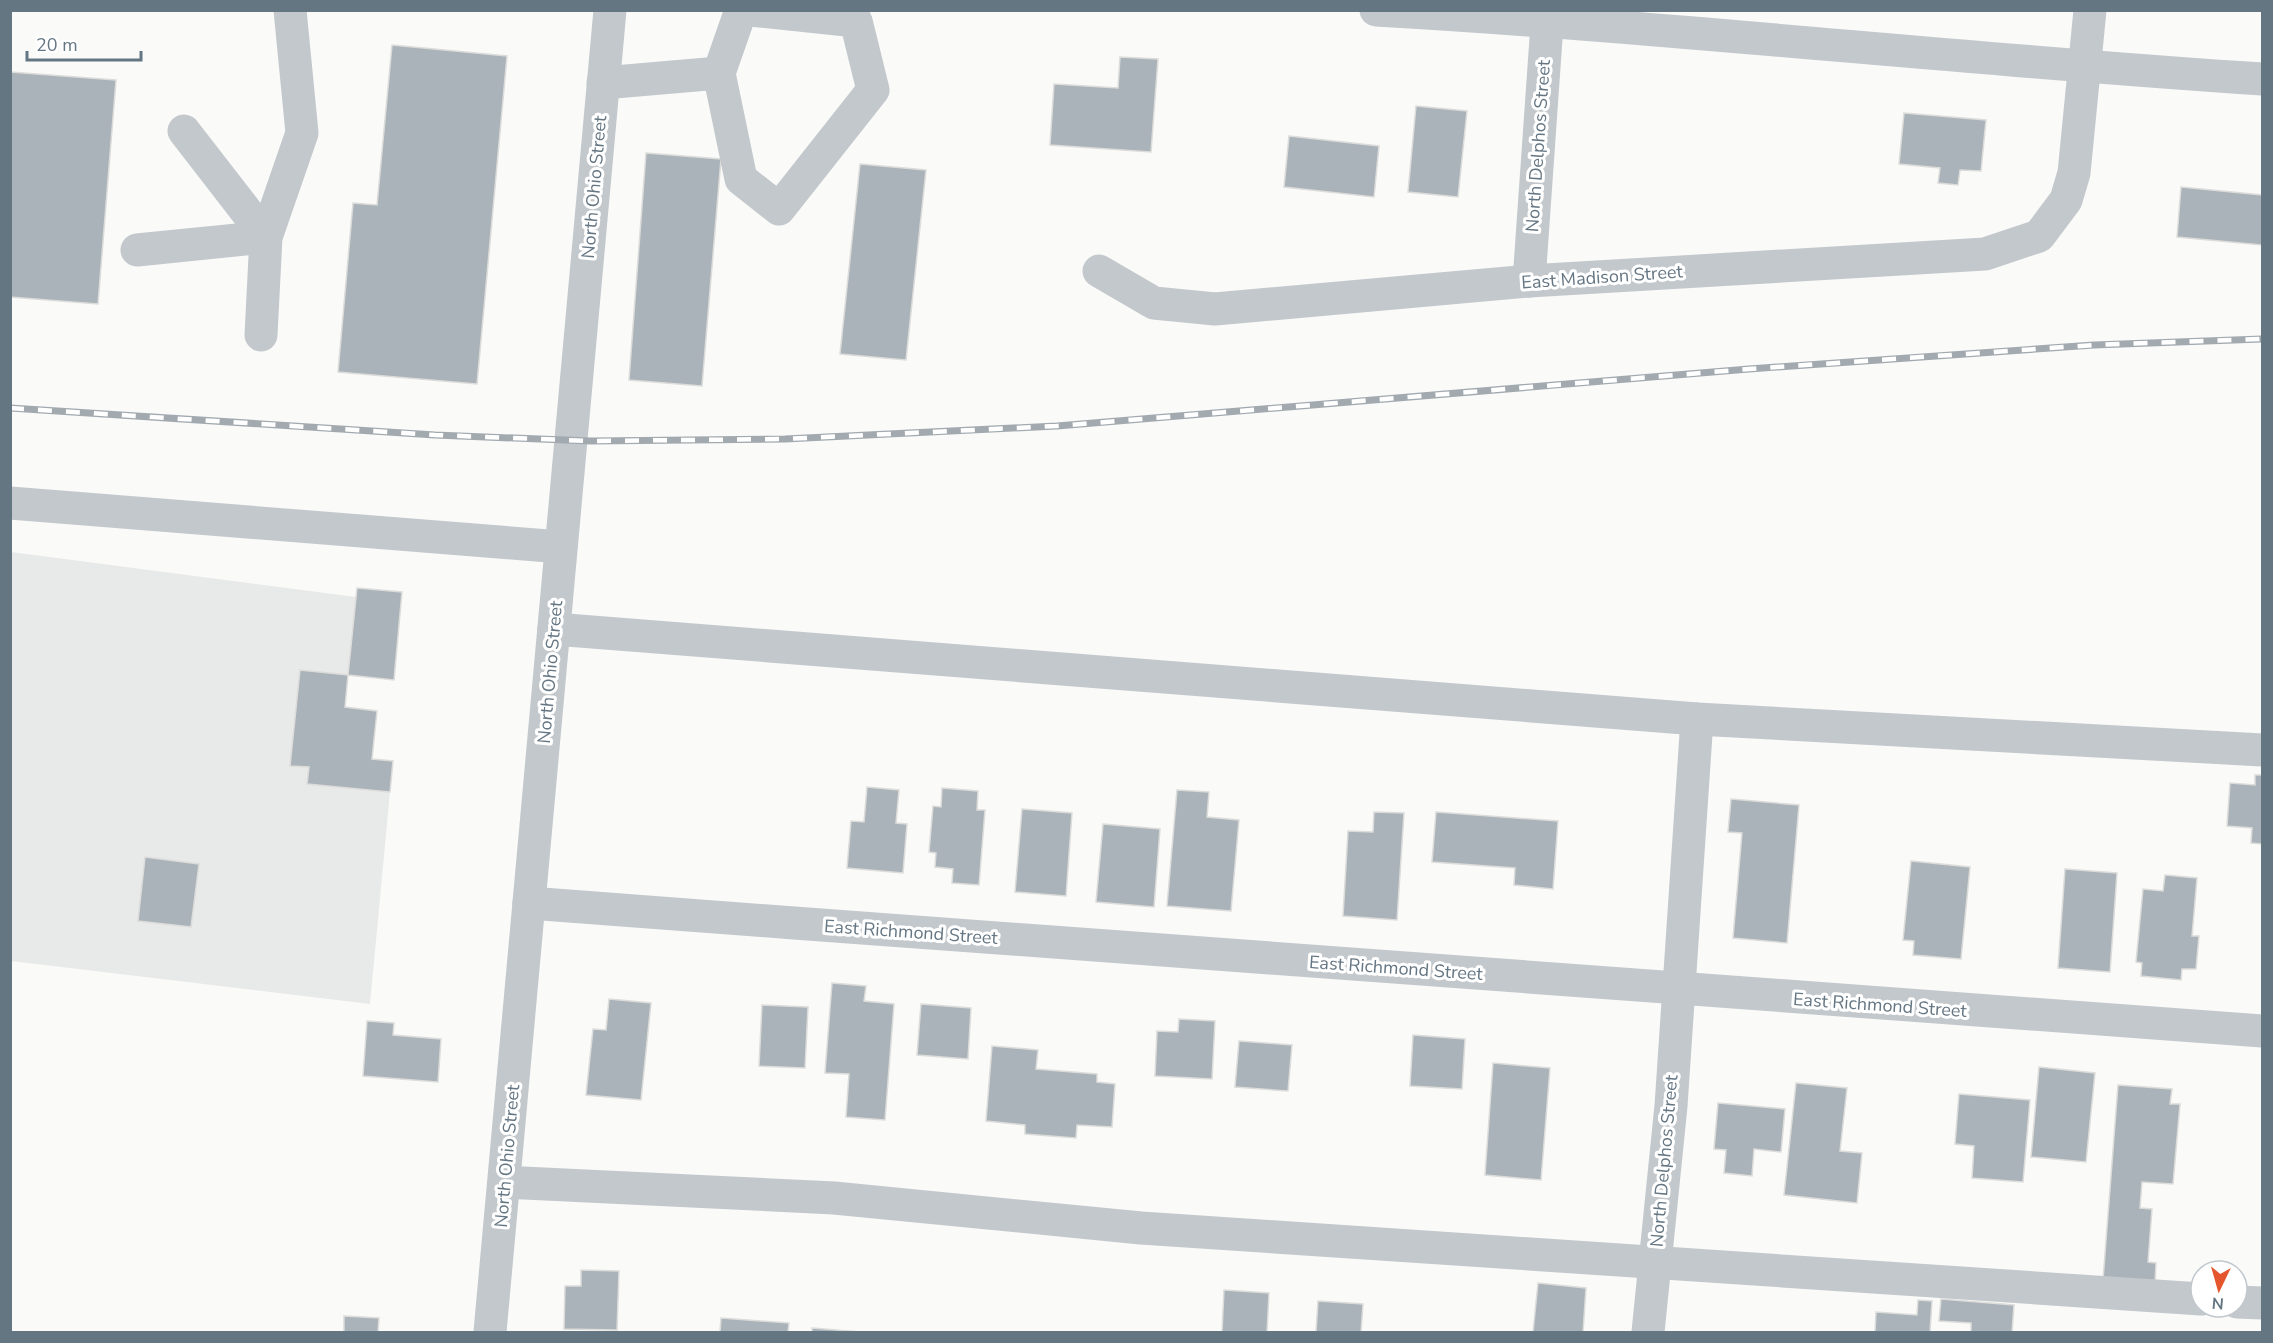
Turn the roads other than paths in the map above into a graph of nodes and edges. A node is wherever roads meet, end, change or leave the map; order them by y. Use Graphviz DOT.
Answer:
graph roads {
  1 [pos="290,10"];
  2 [pos="610,10"];
  3 [pos="741,10"];
  4 [pos="750,10"];
  5 [pos="1376,10"];
  6 [pos="2090,10"];
  7 [pos="1547,15"];
  8 [pos="2084,67"];
  9 [pos="719,72"];
  10 [pos="2262,79"];
  11 [pos="603,83"];
  12 [pos="184,131"];
  13 [pos="266,237"];
  14 [pos="137,250"];
  15 [pos="1099,271"];
  16 [pos="1529,281"];
  17 [pos="261,335"];
  18 [pos="10,503"];
  19 [pos="561,547"];
  20 [pos="554,629"];
  21 [pos="1697,719"];
  22 [pos="2262,750"];
  23 [pos="529,903"];
  24 [pos="1678,989"];
  25 [pos="2262,1031"];
  26 [pos="504,1182"];
  27 [pos="1654,1261"];
  28 [pos="2189,1298"];
  29 [pos="490,1332"];
  30 [pos="1648,1332"];
  1 -- 13 [label="street"];
  2 -- 11 [label="street, North Ohio Street"];
  3 -- 9 [label="street"];
  4 -- 9 [label="street"];
  5 -- 7 [label="street"];
  6 -- 8 [label="street, East Madison Street"];
  7 -- 8 [label="street"];
  7 -- 16 [label="street, North Delphos Street"];
  8 -- 10 [label="street"];
  8 -- 16 [label="street, East Madison Street"];
  9 -- 11 [label="street"];
  11 -- 19 [label="street, North Ohio Street"];
  12 -- 13 [label="street"];
  13 -- 14 [label="street"];
  13 -- 17 [label="street"];
  15 -- 16 [label="street, East Madison Street"];
  18 -- 19 [label="street"];
  19 -- 20 [label="street, North Ohio Street"];
  20 -- 21 [label="street"];
  20 -- 23 [label="street, North Ohio Street"];
  21 -- 22 [label="street"];
  21 -- 24 [label="street, North Delphos Street"];
  23 -- 24 [label="street, East Richmond Street"];
  23 -- 26 [label="street, North Ohio Street"];
  24 -- 25 [label="street, East Richmond Street"];
  24 -- 27 [label="street, North Delphos Street"];
  26 -- 27 [label="street"];
  26 -- 29 [label="street, North Ohio Street"];
  27 -- 28 [label="street"];
  27 -- 30 [label="street, North Delphos Street"];
}
